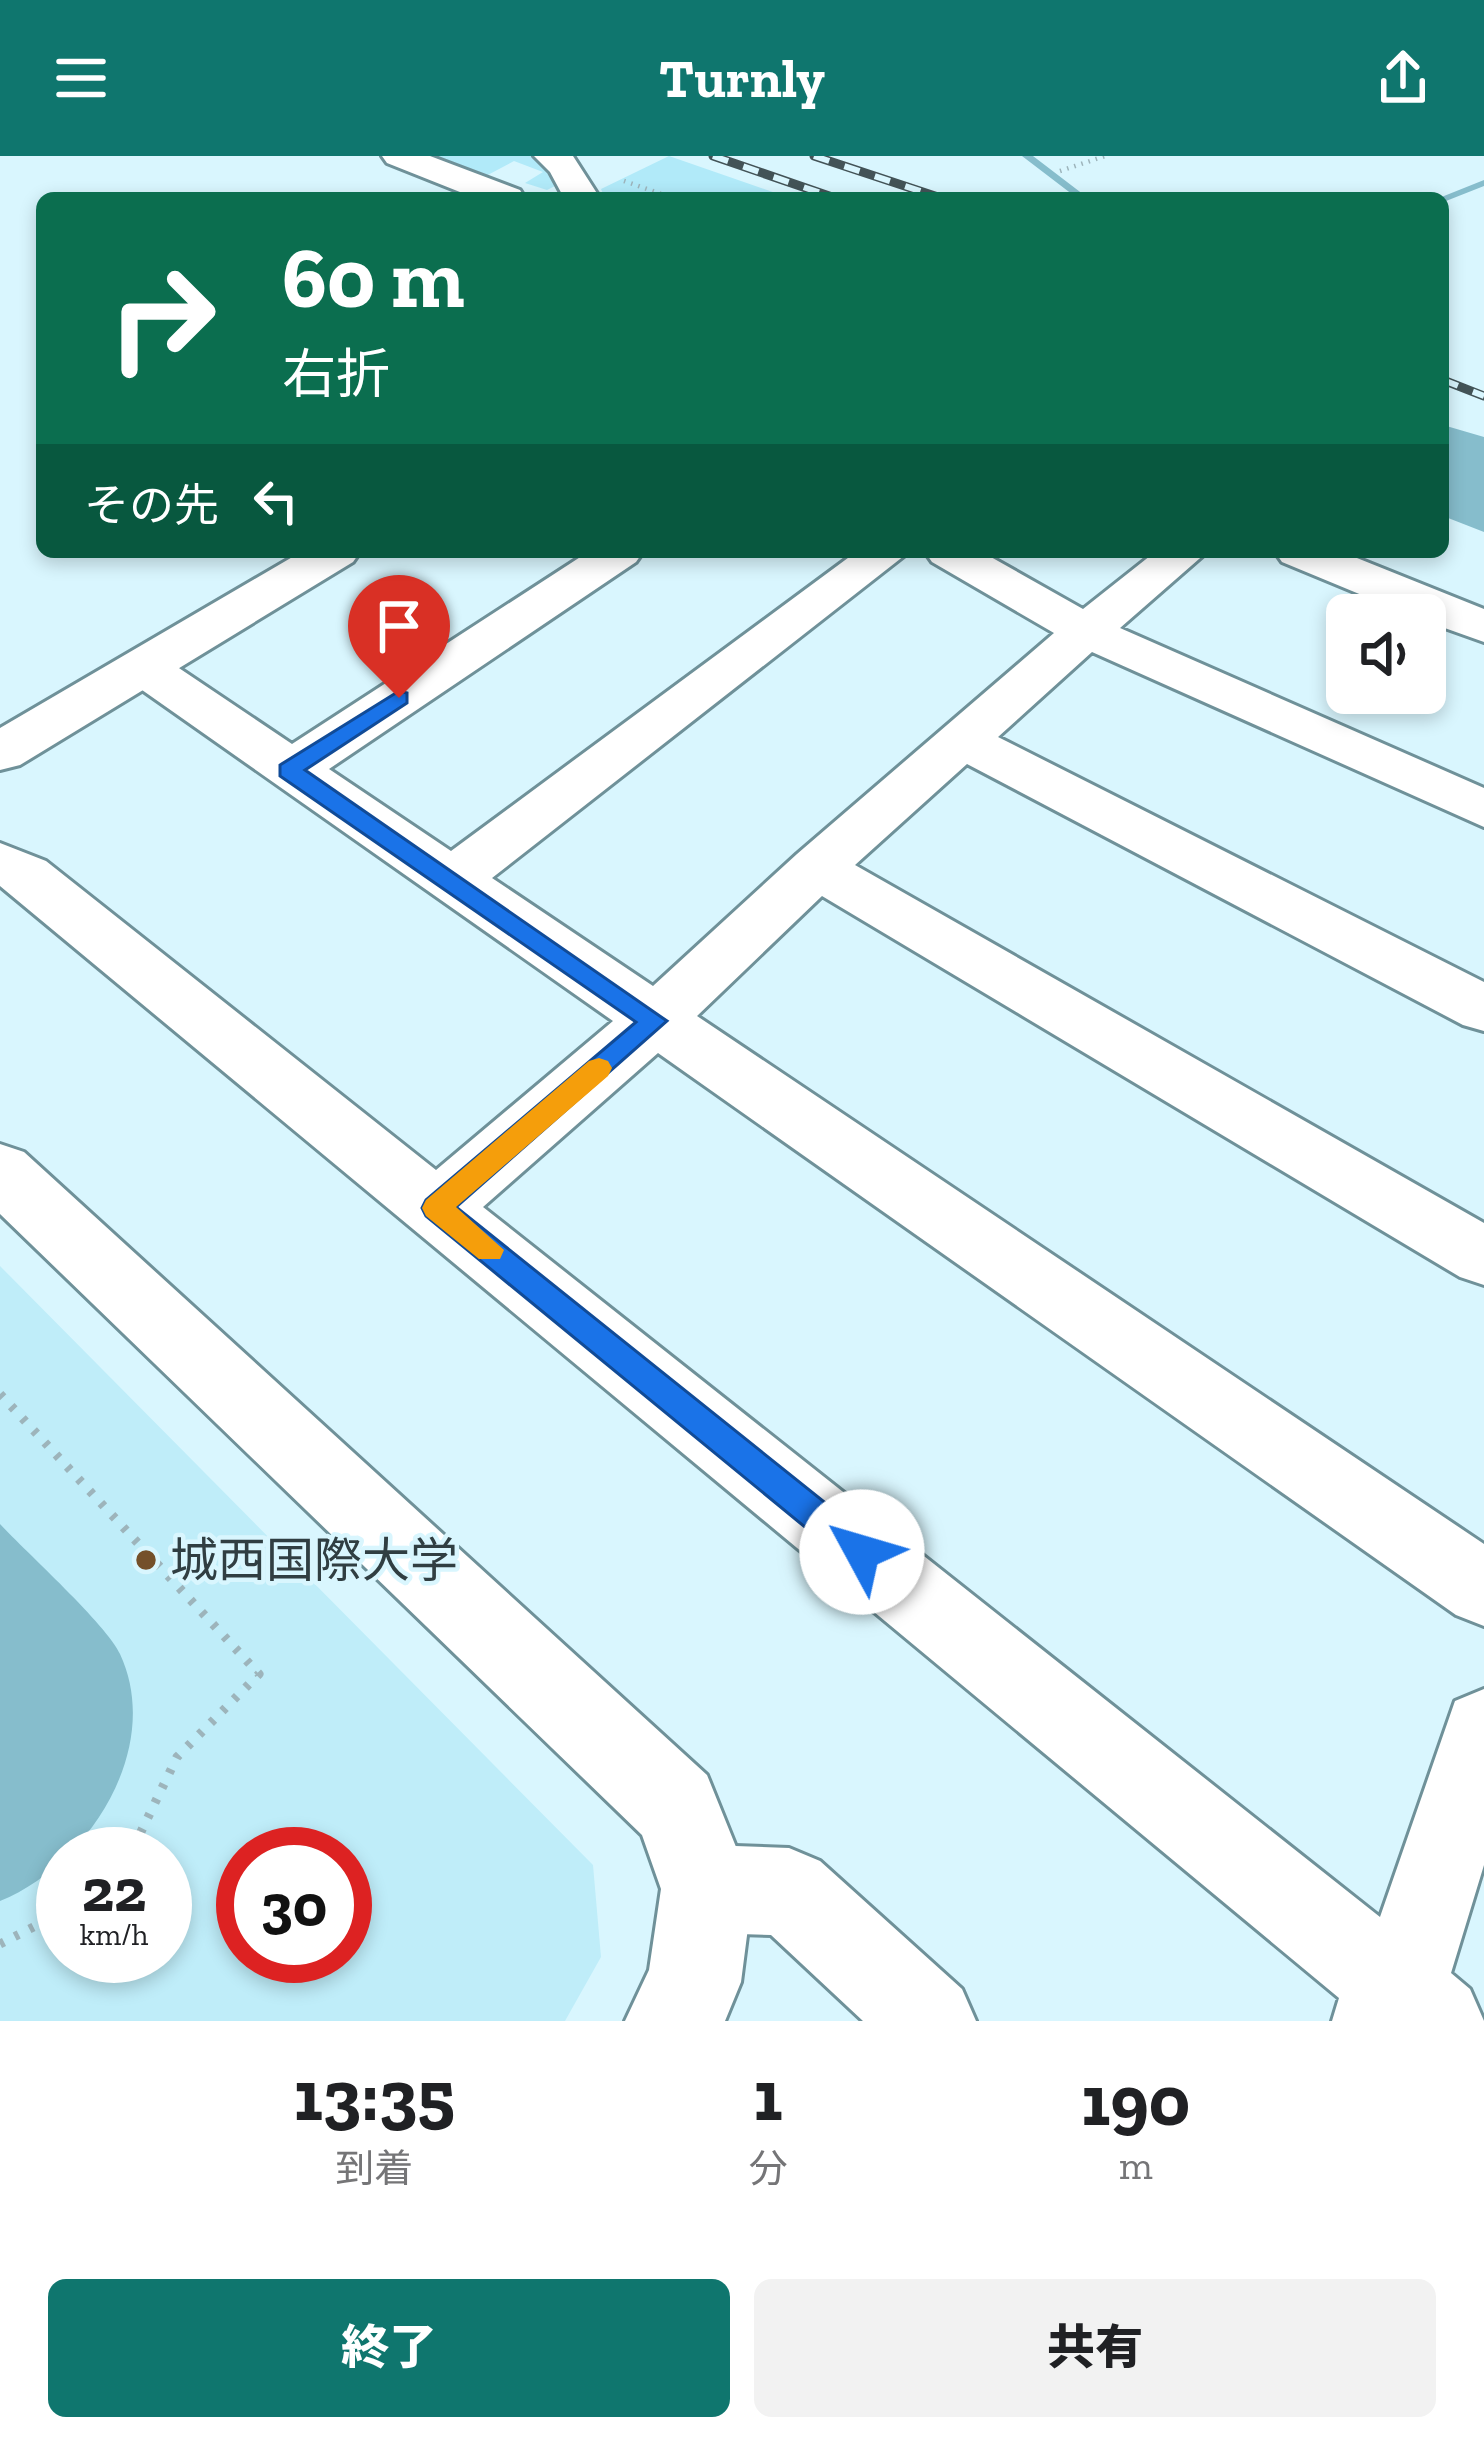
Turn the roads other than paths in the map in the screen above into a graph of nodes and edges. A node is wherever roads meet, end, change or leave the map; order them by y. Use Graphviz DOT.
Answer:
graph roads {
  1 [pos="400,156"];
  2 [pos="551,156"];
  3 [pos="492,192"];
  4 [pos="578,192"];
  5 [pos="326,558"];
  6 [pos="611,558"];
  7 [pos="878,558"];
  8 [pos="958,558"];
  9 [pos="1177,558"];
  10 [pos="1314,558"];
  11 [pos="1484,628"];
  12 [pos="1086,631"];
  13 [pos="143,667"];
  14 [pos="962,740"];
  15 [pos="0,752"];
  16 [pos="289,770"];
  17 [pos="1484,809"];
  18 [pos="0,862"];
  19 [pos="817,868"];
  20 [pos="450,880"];
  21 [pos="1484,1009"];
  22 [pos="654,1021"];
  23 [pos="0,1171"];
  24 [pos="436,1208"];
  25 [pos="1484,1257"];
  26 [pos="1484,1589"];
  27 [pos="1484,1730"];
  28 [pos="707,1889"];
  29 [pos="1404,2011"];
  30 [pos="673,2021"];
  31 [pos="930,2021"];
  1 -- 3 [label="street"];
  2 -- 4 [label="street"];
  5 -- 13 [label="street"];
  6 -- 16 [label="street"];
  7 -- 20 [label="street"];
  8 -- 12 [label="street"];
  9 -- 12 [label="street"];
  10 -- 11 [label="street"];
  12 -- 14 [label="street"];
  12 -- 17 [label="street"];
  13 -- 15 [label="street"];
  13 -- 16 [label="street"];
  14 -- 19 [label="street"];
  14 -- 21 [label="street"];
  16 -- 20 [label="street"];
  18 -- 24 [label="street"];
  19 -- 22 [label="street"];
  19 -- 25 [label="street"];
  20 -- 22 [label="street"];
  22 -- 24 [label="street"];
  22 -- 26 [label="street"];
  23 -- 28 [label="street"];
  24 -- 29 [label="street"];
  27 -- 29 [label="street"];
  28 -- 30 [label="street"];
  28 -- 31 [label="street"];
}
